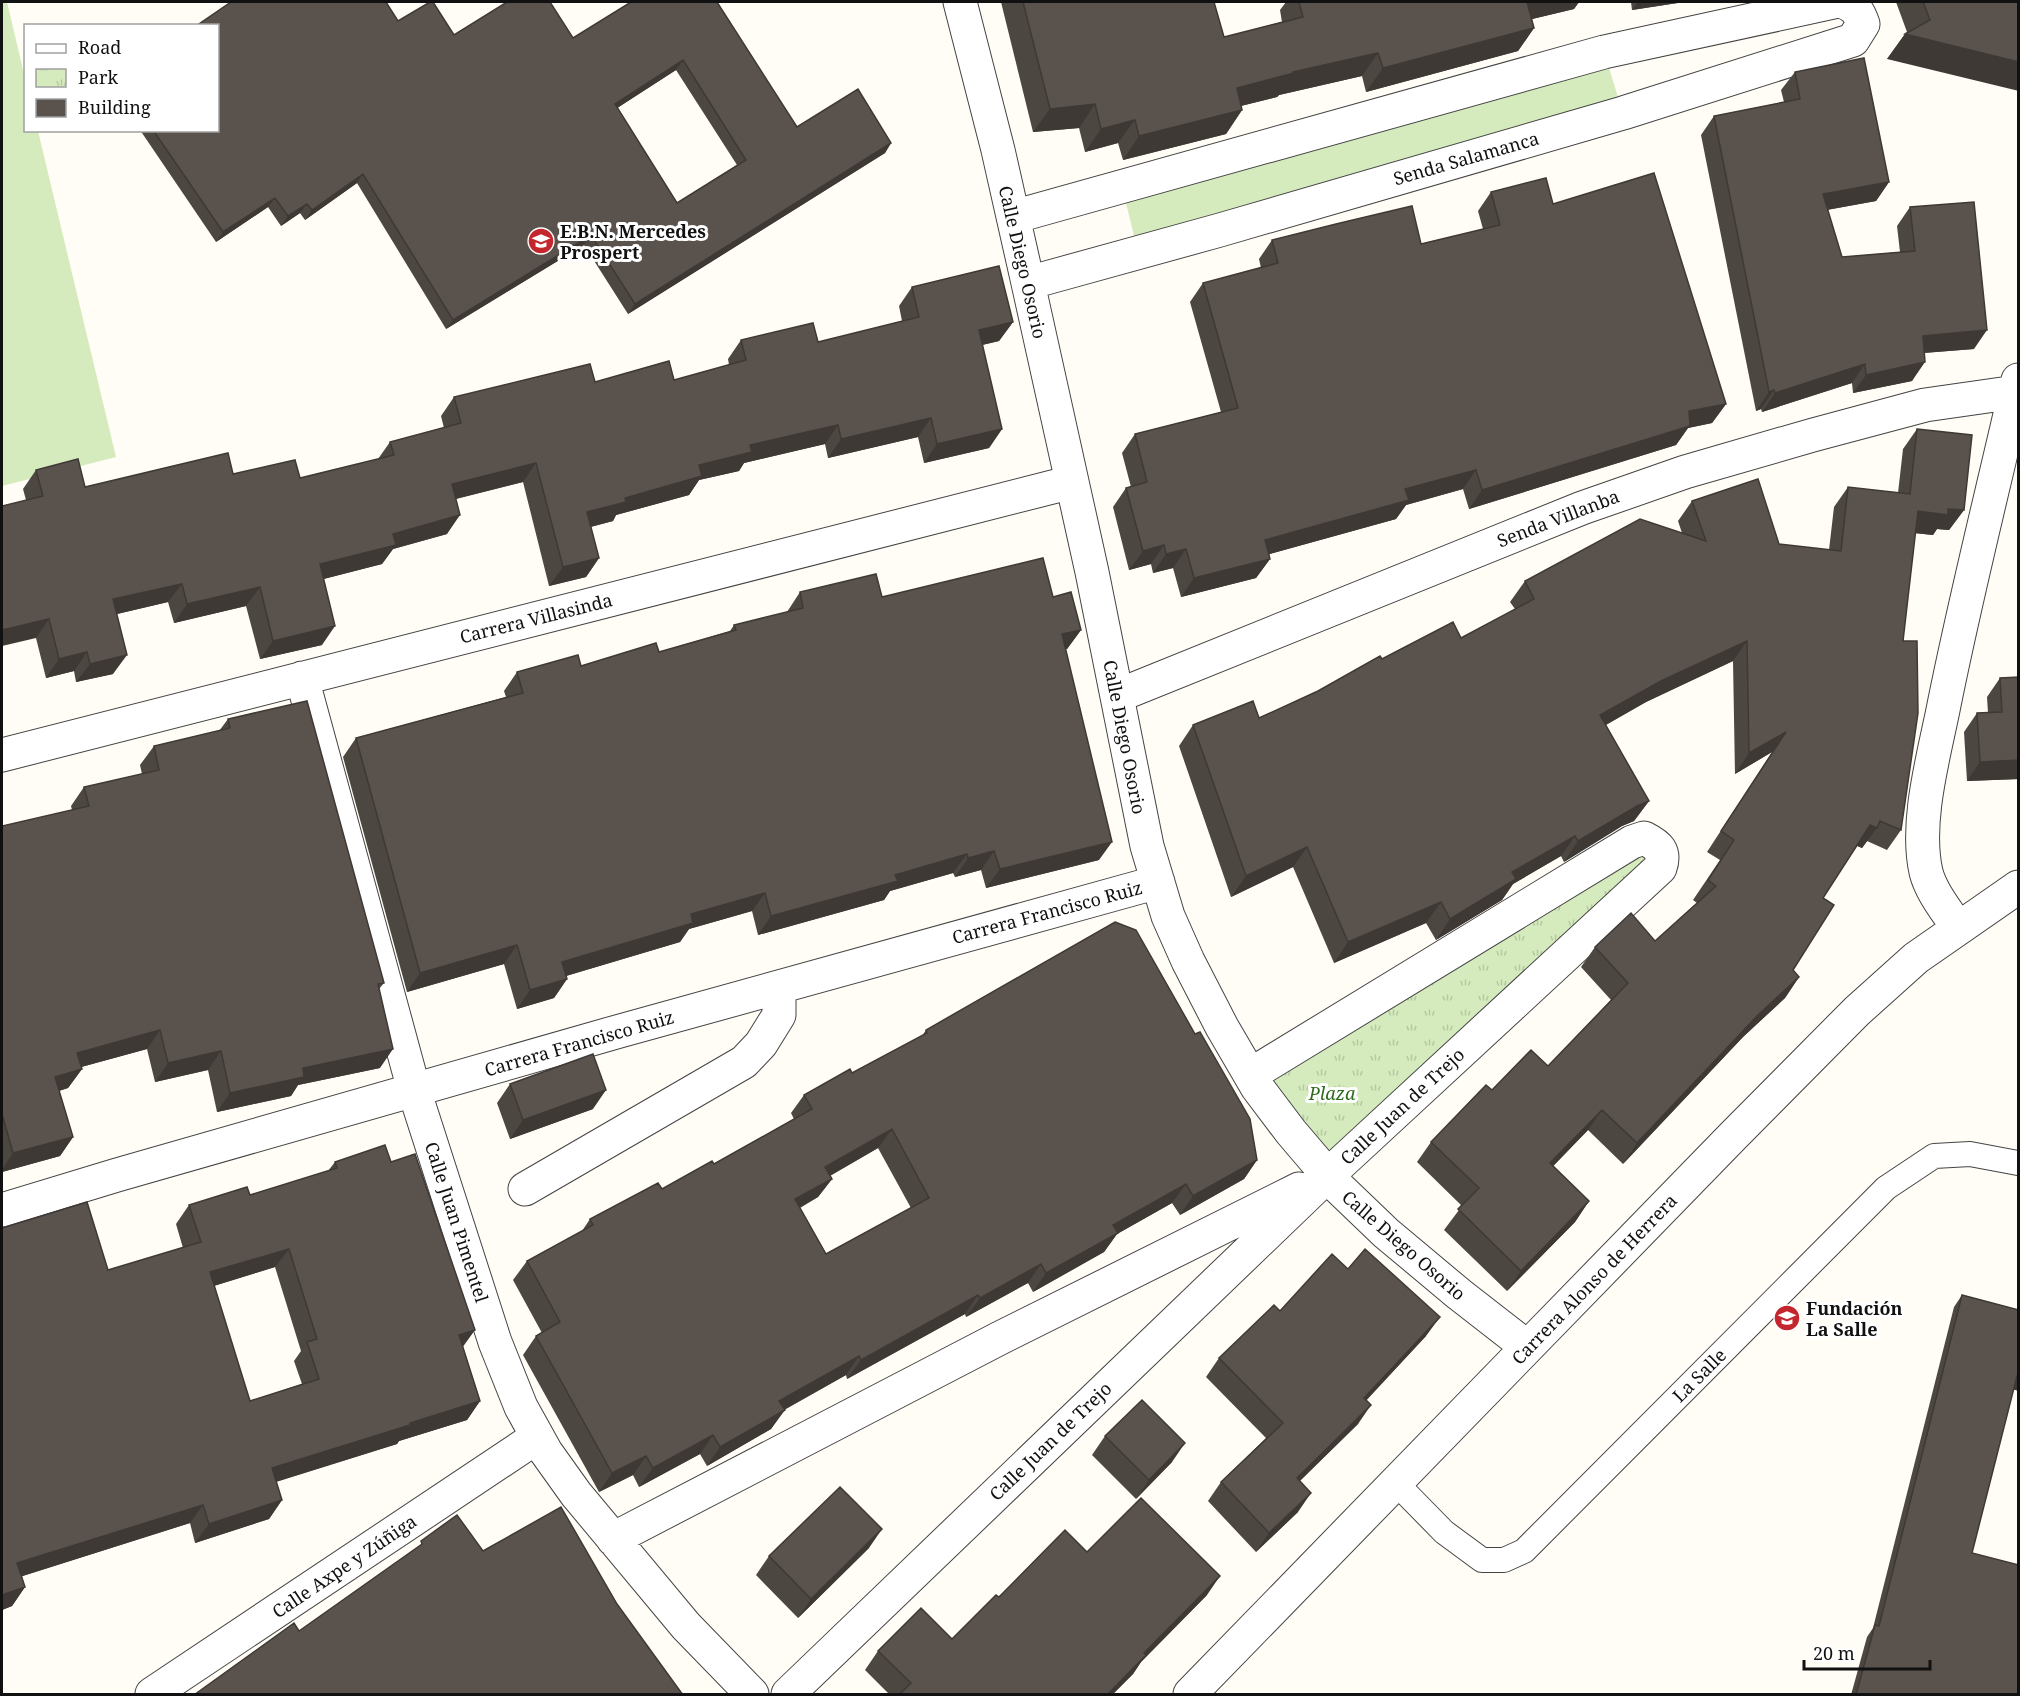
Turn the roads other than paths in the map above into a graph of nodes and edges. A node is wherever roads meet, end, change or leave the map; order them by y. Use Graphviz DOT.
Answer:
graph roads {
  1 [pos="960,2"];
  2 [pos="1834,2"];
  3 [pos="1843,2"];
  4 [pos="1013,217"];
  5 [pos="1028,283"];
  6 [pos="2017,386"];
  7 [pos="1072,482"];
  8 [pos="302,678"];
  9 [pos="1117,696"];
  10 [pos="2,755"];
  11 [pos="1158,882"];
  12 [pos="2019,887"];
  13 [pos="1958,928"];
  14 [pos="779,987"];
  15 [pos="1250,1075"];
  16 [pos="414,1090"];
  17 [pos="2019,1163"];
  18 [pos="1328,1175"];
  19 [pos="525,1189"];
  20 [pos="2,1210"];
  21 [pos="1527,1347"];
  22 [pos="537,1437"];
  23 [pos="1396,1483"];
  24 [pos="612,1539"];
  25 [pos="152,1695"];
  26 [pos="752,1695"];
  27 [pos="788,1695"];
  28 [pos="1190,1695"];
  1 -- 4 [label="street, Calle Diego Osorio"];
  2 -- 4 [label="street"];
  3 -- 5 [label="street, Senda Salamanca"];
  4 -- 5 [label="street, Calle Diego Osorio"];
  5 -- 7 [label="street, Calle Diego Osorio"];
  6 -- 9 [label="street, Senda Villanba"];
  6 -- 13 [label="street"];
  7 -- 8 [label="street, Carrera Villasinda"];
  7 -- 9 [label="street, Calle Diego Osorio"];
  8 -- 10 [label="street, Carrera Villasinda"];
  8 -- 16 [label="street, Calle Juan Pimentel"];
  9 -- 11 [label="street, Calle Diego Osorio"];
  11 -- 14 [label="street, Carrera Francisco Ruiz"];
  11 -- 15 [label="street, Calle Diego Osorio"];
  12 -- 13 [label="street, Carrera Alonso de Herrera"];
  13 -- 21 [label="street, Carrera Alonso de Herrera"];
  14 -- 16 [label="street, Carrera Francisco Ruiz"];
  14 -- 19 [label="street"];
  15 -- 18 [label="street, Calle Diego Osorio"];
  15 -- 18 [label="street, Calle Juan de Trejo"];
  16 -- 20 [label="street, Carrera Francisco Ruiz"];
  16 -- 22 [label="street, Calle Juan Pimentel"];
  17 -- 23 [label="lane, La Salle"];
  18 -- 21 [label="street, Calle Diego Osorio"];
  18 -- 24 [label="street"];
  18 -- 27 [label="street, Calle Juan de Trejo"];
  21 -- 23 [label="street, Carrera Alonso de Herrera"];
  22 -- 24 [label="street, Calle Juan Pimentel"];
  22 -- 25 [label="street, Calle Axpe y Zúñiga"];
  23 -- 28 [label="street, Carrera Alonso de Herrera"];
  24 -- 26 [label="street, Calle Juan Pimentel"];
}
